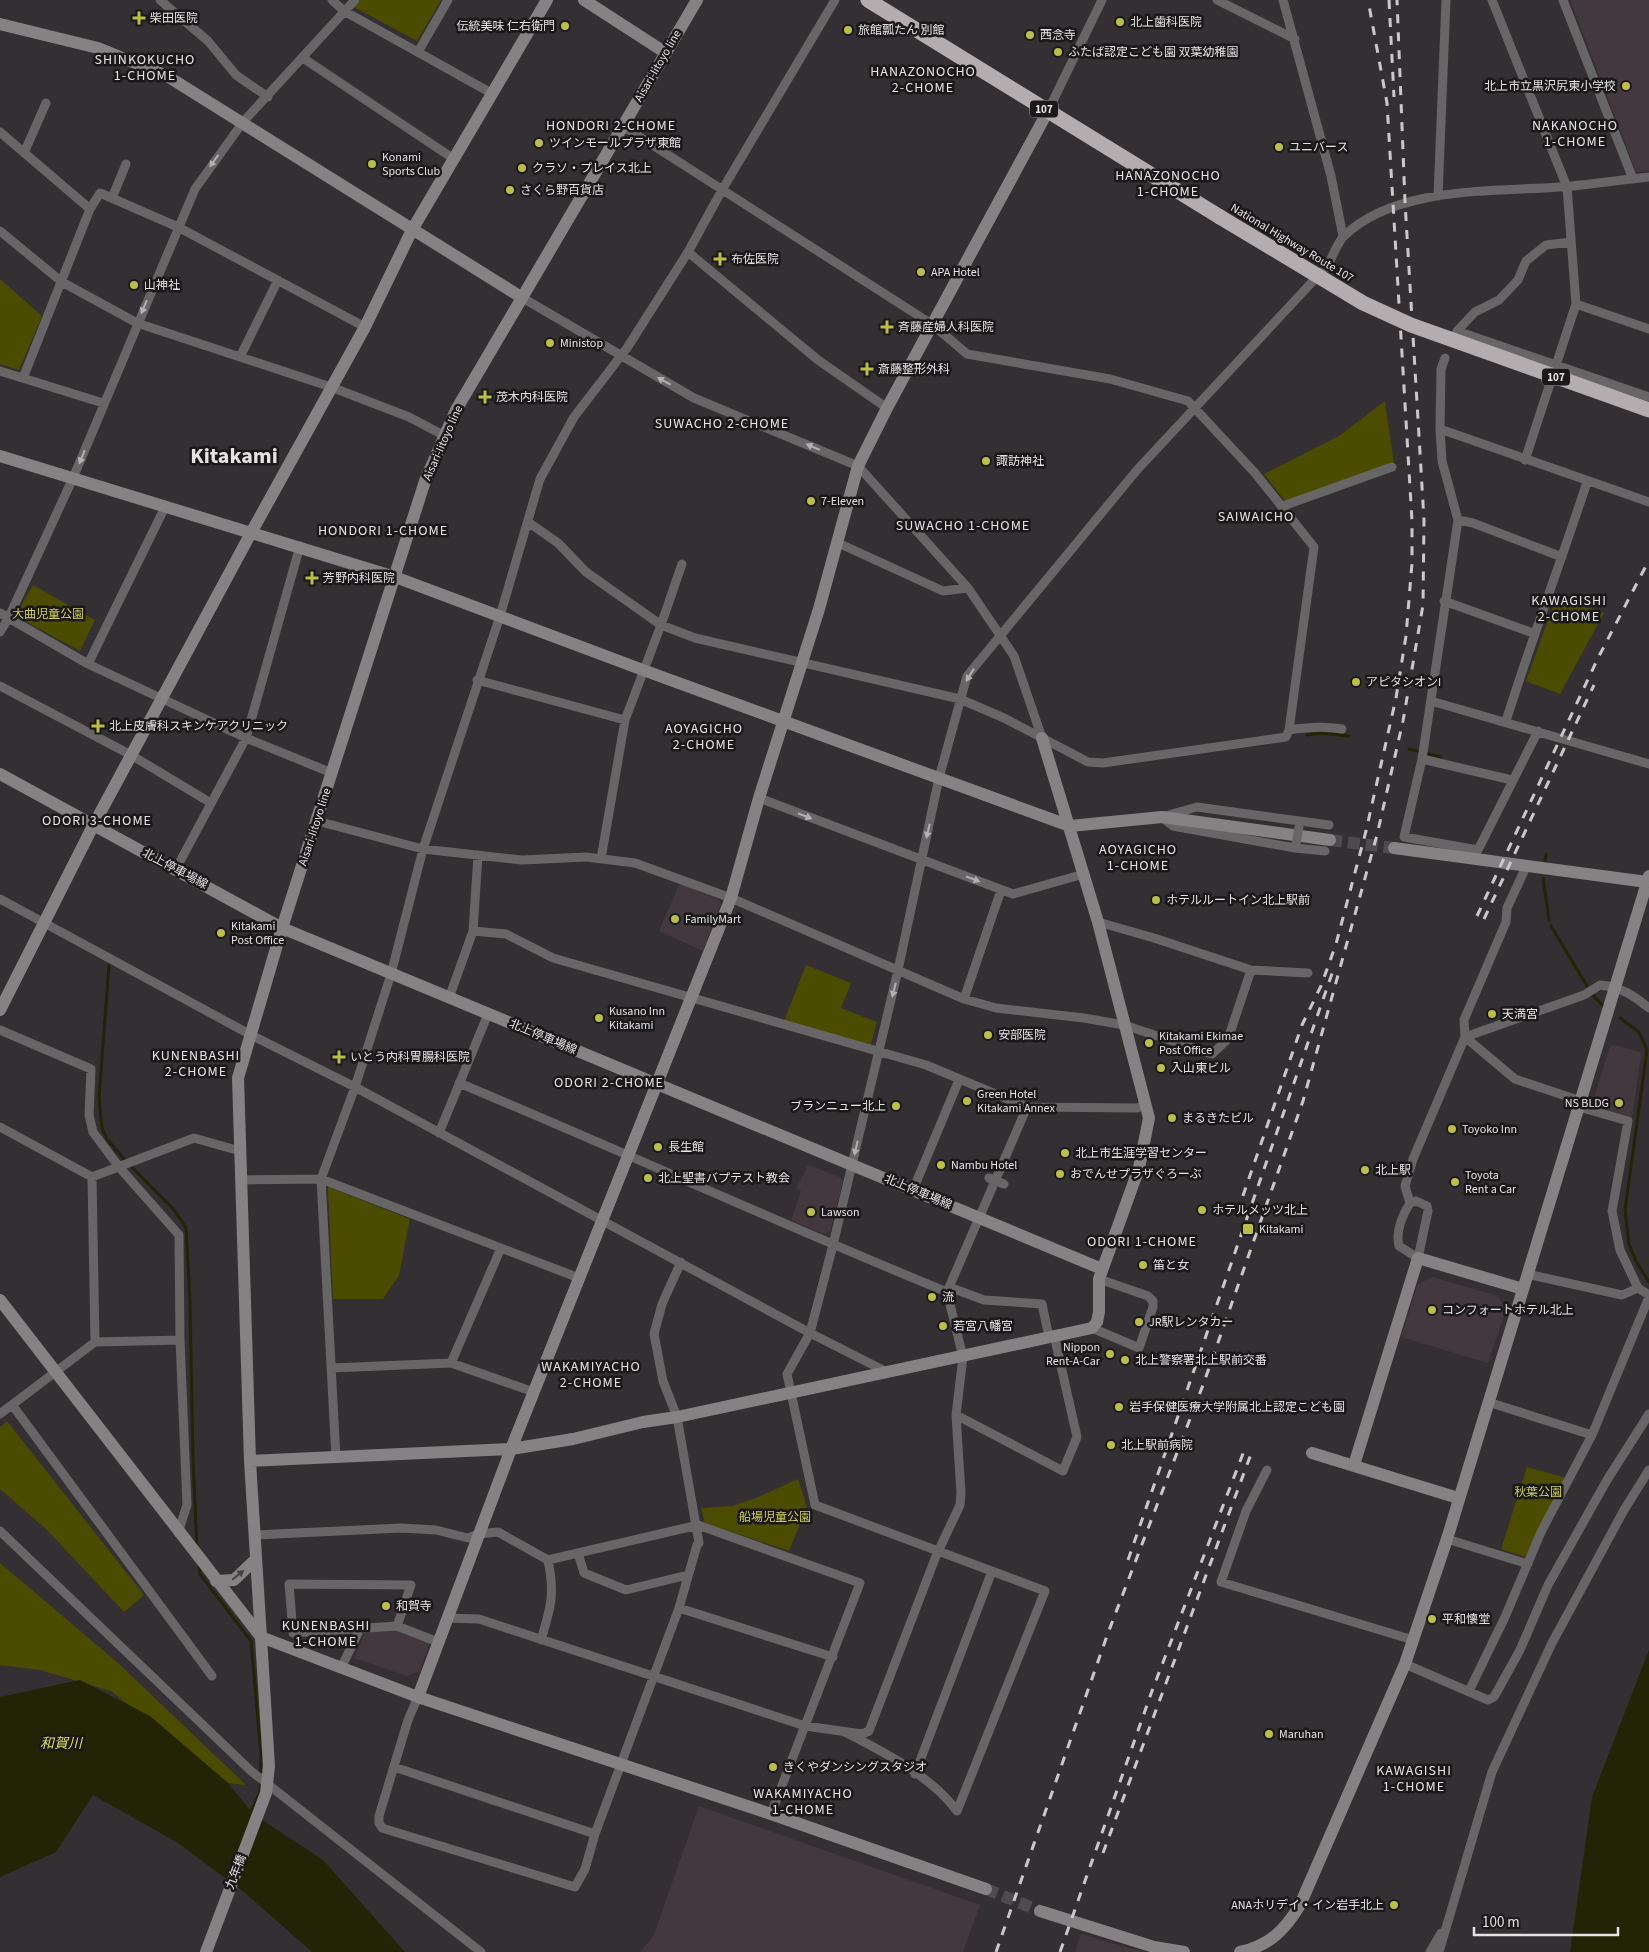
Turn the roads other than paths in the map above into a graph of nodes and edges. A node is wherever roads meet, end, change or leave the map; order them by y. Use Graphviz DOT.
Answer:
graph roads {
  1 [pos="160,0"];
  2 [pos="332,0"];
  3 [pos="355,0"];
  4 [pos="448,0"];
  5 [pos="547,0"];
  6 [pos="584,0"];
  7 [pos="697,0"];
  8 [pos="835,0"];
  9 [pos="868,0"];
  10 [pos="1102,0"];
  11 [pos="1217,0"];
  12 [pos="1283,0"];
  13 [pos="1446,0"];
  14 [pos="1492,0"];
  15 [pos="1563,0"];
  16 [pos="344,11"];
  17 [pos="0,24"];
  18 [pos="1295,39"];
  19 [pos="418,52"];
  20 [pos="666,53"];
  21 [pos="302,58"];
  22 [pos="493,94"];
  23 [pos="268,97"];
  24 [pos="46,103"];
  25 [pos="1048,111"];
  26 [pos="243,122"];
  27 [pos="623,126"];
  28 [pos="0,132"];
  29 [pos="24,152"];
  30 [pos="454,159"];
  31 [pos="126,164"];
  32 [pos="1649,177"];
  33 [pos="1633,179"];
  34 [pos="1567,186"];
  35 [pos="722,190"];
  36 [pos="1438,196"];
  37 [pos="112,198"];
  38 [pos="90,209"];
  39 [pos="178,227"];
  40 [pos="412,230"];
  41 [pos="0,231"];
  42 [pos="1344,236"];
  43 [pos="1571,242"];
  44 [pos="688,252"];
  45 [pos="278,280"];
  46 [pos="62,282"];
  47 [pos="521,297"];
  48 [pos="1576,304"];
  49 [pos="137,323"];
  50 [pos="933,325"];
  51 [pos="365,327"];
  52 [pos="1649,329"];
  53 [pos="620,355"];
  54 [pos="240,357"];
  55 [pos="1444,358"];
  56 [pos="1558,365"];
  57 [pos="0,371"];
  58 [pos="23,378"];
  59 [pos="331,387"];
  60 [pos="1649,397"];
  61 [pos="103,403"];
  62 [pos="887,408"];
  63 [pos="1195,410"];
  64 [pos="1649,410"];
  65 [pos="1440,429"];
  66 [pos="445,436"];
  67 [pos="0,456"];
  68 [pos="1525,460"];
  69 [pos="858,466"];
  70 [pos="1392,468"];
  71 [pos="73,478"];
  72 [pos="1587,482"];
  73 [pos="1649,502"];
  74 [pos="1283,506"];
  75 [pos="165,507"];
  76 [pos="1458,520"];
  77 [pos="528,522"];
  78 [pos="251,533"];
  79 [pos="836,542"];
  80 [pos="300,546"];
  81 [pos="1562,557"];
  82 [pos="682,564"];
  83 [pos="394,576"];
  84 [pos="968,588"];
  85 [pos="1444,601"];
  86 [pos="0,613"];
  87 [pos="500,616"];
  88 [pos="9,617"];
  89 [pos="661,625"];
  90 [pos="0,632"];
  91 [pos="1533,633"];
  92 [pos="1001,637"];
  93 [pos="88,664"];
  94 [pos="802,664"];
  95 [pos="643,670"];
  96 [pos="477,680"];
  97 [pos="0,686"];
  98 [pos="161,698"];
  99 [pos="960,699"];
  100 [pos="1431,702"];
  101 [pos="625,720"];
  102 [pos="784,721"];
  103 [pos="1506,721"];
  104 [pos="1342,729"];
  105 [pos="1289,730"];
  106 [pos="1538,731"];
  107 [pos="246,738"];
  108 [pos="1042,738"];
  109 [pos="131,755"];
  110 [pos="1422,759"];
  111 [pos="1649,764"];
  112 [pos="332,773"];
  113 [pos="0,774"];
  114 [pos="939,778"];
  115 [pos="1512,780"];
  116 [pos="759,798"];
  117 [pos="211,803"];
  118 [pos="1162,816"];
  119 [pos="317,822"];
  120 [pos="1299,824"];
  121 [pos="1329,825"];
  122 [pos="93,826"];
  123 [pos="1070,826"];
  124 [pos="1296,846"];
  125 [pos="1328,846"];
  126 [pos="1394,848"];
  127 [pos="424,849"];
  128 [pos="478,855"];
  129 [pos="601,859"];
  130 [pos="921,859"];
  131 [pos="1526,867"];
  132 [pos="176,869"];
  133 [pos="1084,874"];
  134 [pos="1648,880"];
  135 [pos="1000,890"];
  136 [pos="731,898"];
  137 [pos="0,899"];
  138 [pos="1098,922"];
  139 [pos="46,923"];
  140 [pos="282,928"];
  141 [pos="473,931"];
  142 [pos="898,970"];
  143 [pos="1251,970"];
  144 [pos="1308,973"];
  145 [pos="391,974"];
  146 [pos="1616,987"];
  147 [pos="449,998"];
  148 [pos="691,998"];
  149 [pos="964,999"];
  150 [pos="1649,1008"];
  151 [pos="0,1010"];
  152 [pos="488,1014"];
  153 [pos="1124,1025"];
  154 [pos="0,1030"];
  155 [pos="250,1035"];
  156 [pos="1465,1037"];
  157 [pos="878,1053"];
  158 [pos="959,1080"];
  159 [pos="459,1083"];
  160 [pos="657,1084"];
  161 [pos="354,1087"];
  162 [pos="1580,1104"];
  163 [pos="1146,1105"];
  164 [pos="1027,1108"];
  165 [pos="0,1127"];
  166 [pos="438,1133"];
  167 [pos="240,1151"];
  168 [pos="628,1154"];
  169 [pos="852,1165"];
  170 [pos="119,1167"];
  171 [pos="92,1177"];
  172 [pos="989,1178"];
  173 [pos="320,1179"];
  174 [pos="242,1180"];
  175 [pos="1004,1184"];
  176 [pos="912,1190"];
  177 [pos="1410,1203"];
  178 [pos="979,1218"];
  179 [pos="602,1221"];
  180 [pos="833,1245"];
  181 [pos="501,1248"];
  182 [pos="1418,1258"];
  183 [pos="680,1262"];
  184 [pos="1100,1274"];
  185 [pos="1527,1274"];
  186 [pos="579,1278"];
  187 [pos="1638,1288"];
  188 [pos="948,1289"];
  189 [pos="1524,1289"];
  190 [pos="1649,1296"];
  191 [pos="0,1300"];
  192 [pos="1092,1328"];
  193 [pos="810,1333"];
  194 [pos="1052,1336"];
  195 [pos="180,1340"];
  196 [pos="95,1342"];
  197 [pos="963,1356"];
  198 [pos="451,1363"];
  199 [pos="331,1368"];
  200 [pos="56,1372"];
  201 [pos="887,1372"];
  202 [pos="534,1392"];
  203 [pos="790,1393"];
  204 [pos="1488,1402"];
  205 [pos="13,1406"];
  206 [pos="0,1414"];
  207 [pos="1649,1414"];
  208 [pos="956,1415"];
  209 [pos="677,1417"];
  210 [pos="1592,1435"];
  211 [pos="511,1449"];
  212 [pos="1312,1453"];
  213 [pos="336,1458"];
  214 [pos="250,1462"];
  215 [pos="1354,1465"];
  216 [pos="1267,1470"];
  217 [pos="1649,1470"];
  218 [pos="1458,1498"];
  219 [pos="698,1525"];
  220 [pos="0,1531"];
  221 [pos="178,1533"];
  222 [pos="479,1534"];
  223 [pos="255,1535"];
  224 [pos="1446,1539"];
  225 [pos="939,1551"];
  226 [pos="578,1552"];
  227 [pos="256,1559"];
  228 [pos="548,1560"];
  229 [pos="1528,1564"];
  230 [pos="992,1571"];
  231 [pos="688,1575"];
  232 [pos="216,1582"];
  233 [pos="679,1608"];
  234 [pos="447,1618"];
  235 [pos="397,1626"];
  236 [pos="361,1627"];
  237 [pos="261,1638"];
  238 [pos="541,1640"];
  239 [pos="1412,1640"];
  240 [pos="438,1642"];
  241 [pos="833,1656"];
  242 [pos="1405,1664"];
  243 [pos="341,1668"];
  244 [pos="212,1676"];
  245 [pos="653,1678"];
  246 [pos="1469,1691"];
  247 [pos="418,1697"];
  248 [pos="805,1726"];
  249 [pos="846,1732"];
  250 [pos="622,1764"];
  251 [pos="394,1767"];
  252 [pos="915,1774"];
  253 [pos="267,1788"];
  254 [pos="771,1814"];
  255 [pos="595,1834"];
  256 [pos="986,1889"];
  257 [pos="1040,1910"];
  258 [pos="1448,1920"];
  259 [pos="1253,1951"];
  260 [pos="206,1952"];
  261 [pos="481,1952"];
  262 [pos="1184,1952"];
  263 [pos="1240,1952"];
  264 [pos="1430,1952"];
  265 [pos="1439,1952"];
  1 -- 23 [label="street"];
  2 -- 16 [label="street"];
  3 -- 16 [label="street"];
  4 -- 19 [label="street"];
  5 -- 22 [label="street"];
  6 -- 20 [label="street"];
  7 -- 20 [label="street, Aisari-Iitoyo line"];
  8 -- 35 [label="street"];
  9 -- 25 [label="highway, National Highway Route 107 / 107"];
  10 -- 25 [label="street"];
  11 -- 18 [label="street"];
  12 -- 18 [label="street"];
  13 -- 36 [label="street"];
  14 -- 34 [label="street"];
  15 -- 33 [label="street"];
  16 -- 19 [label="street"];
  16 -- 21 [label="street"];
  17 -- 26 [label="street"];
  18 -- 42 [label="street"];
  19 -- 22 [label="street"];
  20 -- 27 [label="street, Aisari-Iitoyo line"];
  21 -- 23 [label="street"];
  21 -- 30 [label="street"];
  22 -- 30 [label="street"];
  23 -- 26 [label="street"];
  24 -- 29 [label="street"];
  25 -- 50 [label="street"];
  25 -- 64 [label="highway, National Highway Route 107 / 107, bridge"];
  26 -- 39 [label="street, one-way"];
  26 -- 40 [label="street"];
  27 -- 35 [label="street"];
  27 -- 47 [label="street, Aisari-Iitoyo line"];
  28 -- 29 [label="street"];
  29 -- 38 [label="street"];
  30 -- 40 [label="street"];
  31 -- 37 [label="street"];
  32 -- 33 [label="street"];
  33 -- 34 [label="street"];
  34 -- 36 [label="street"];
  34 -- 43 [label="street"];
  35 -- 44 [label="street"];
  35 -- 50 [label="street"];
  36 -- 42 [label="street"];
  37 -- 38 [label="street"];
  37 -- 39 [label="street"];
  38 -- 46 [label="street"];
  39 -- 45 [label="street"];
  39 -- 49 [label="street, one-way"];
  40 -- 47 [label="street"];
  40 -- 51 [label="street"];
  41 -- 46 [label="street"];
  42 -- 63 [label="street"];
  43 -- 48 [label="street"];
  43 -- 56 [label="street"];
  44 -- 53 [label="street"];
  44 -- 62 [label="street"];
  45 -- 51 [label="street"];
  45 -- 54 [label="street"];
  46 -- 49 [label="street"];
  46 -- 58 [label="street"];
  47 -- 53 [label="street"];
  47 -- 66 [label="street, Aisari-Iitoyo line"];
  48 -- 52 [label="street"];
  48 -- 56 [label="street"];
  49 -- 54 [label="street"];
  49 -- 61 [label="street"];
  50 -- 62 [label="street"];
  50 -- 63 [label="street"];
  51 -- 59 [label="street"];
  69 -- 53 [label="street, one-way"];
  53 -- 77 [label="street"];
  54 -- 59 [label="street"];
  55 -- 65 [label="street"];
  56 -- 60 [label="street"];
  56 -- 68 [label="street"];
  57 -- 58 [label="street"];
  58 -- 61 [label="street"];
  59 -- 66 [label="street"];
  59 -- 78 [label="street"];
  61 -- 71 [label="street, one-way"];
  62 -- 69 [label="street"];
  63 -- 74 [label="street"];
  63 -- 92 [label="street"];
  65 -- 68 [label="street"];
  65 -- 76 [label="street"];
  66 -- 83 [label="street, Aisari-Iitoyo line"];
  67 -- 71 [label="street"];
  68 -- 72 [label="street"];
  69 -- 79 [label="street"];
  69 -- 84 [label="street"];
  70 -- 74 [label="street"];
  71 -- 75 [label="street"];
  71 -- 88 [label="street"];
  72 -- 73 [label="street"];
  72 -- 81 [label="street"];
  74 -- 105 [label="street"];
  75 -- 78 [label="street"];
  75 -- 93 [label="street"];
  76 -- 81 [label="street"];
  76 -- 85 [label="street"];
  77 -- 87 [label="street"];
  77 -- 89 [label="street"];
  78 -- 80 [label="street"];
  78 -- 98 [label="street"];
  79 -- 84 [label="street"];
  79 -- 94 [label="street"];
  80 -- 83 [label="street"];
  80 -- 107 [label="street"];
  81 -- 91 [label="street"];
  82 -- 89 [label="street"];
  83 -- 87 [label="street"];
  83 -- 112 [label="street, Aisari-Iitoyo line"];
  84 -- 92 [label="street"];
  85 -- 91 [label="street"];
  85 -- 100 [label="street"];
  86 -- 88 [label="street"];
  87 -- 95 [label="street"];
  87 -- 96 [label="street"];
  88 -- 90 [label="street"];
  88 -- 93 [label="street"];
  89 -- 94 [label="street"];
  89 -- 95 [label="street"];
  91 -- 103 [label="street"];
  92 -- 99 [label="street, one-way"];
  92 -- 108 [label="street"];
  93 -- 98 [label="street"];
  94 -- 99 [label="street"];
  94 -- 102 [label="street"];
  95 -- 101 [label="street"];
  95 -- 102 [label="street"];
  96 -- 101 [label="street"];
  96 -- 127 [label="street"];
  97 -- 109 [label="street"];
  98 -- 107 [label="street"];
  98 -- 109 [label="street"];
  99 -- 108 [label="street"];
  99 -- 114 [label="street"];
  100 -- 103 [label="street"];
  100 -- 110 [label="street"];
  101 -- 129 [label="street"];
  102 -- 114 [label="street"];
  102 -- 116 [label="street"];
  103 -- 106 [label="street"];
  104 -- 105 [label="street"];
  105 -- 108 [label="street"];
  106 -- 111 [label="street"];
  106 -- 115 [label="street"];
  107 -- 112 [label="street"];
  107 -- 117 [label="street"];
  108 -- 123 [label="street"];
  109 -- 117 [label="street"];
  109 -- 122 [label="street"];
  110 -- 115 [label="street"];
  110 -- 115 [label="street"];
  112 -- 119 [label="street, Aisari-Iitoyo line"];
  113 -- 122 [label="street, 北上停車場線"];
  114 -- 123 [label="street"];
  114 -- 130 [label="street, one-way"];
  116 -- 130 [label="street, one-way"];
  116 -- 136 [label="street"];
  117 -- 132 [label="street"];
  118 -- 120 [label="street"];
  118 -- 123 [label="street"];
  118 -- 124 [label="street"];
  118 -- 125 [label="street"];
  119 -- 127 [label="street"];
  119 -- 140 [label="street, Aisari-Iitoyo line"];
  120 -- 121 [label="street"];
  120 -- 124 [label="street, bridge"];
  122 -- 132 [label="street, 北上停車場線"];
  122 -- 139 [label="street"];
  123 -- 133 [label="street"];
  124 -- 125 [label="street"];
  126 -- 131 [label="street"];
  127 -- 128 [label="street"];
  127 -- 145 [label="street"];
  128 -- 129 [label="street"];
  128 -- 141 [label="street"];
  129 -- 136 [label="street"];
  130 -- 135 [label="street, one-way"];
  130 -- 142 [label="street"];
  131 -- 134 [label="street"];
  131 -- 156 [label="street"];
  132 -- 140 [label="street, 北上停車場線"];
  133 -- 135 [label="street"];
  133 -- 138 [label="street"];
  134 -- 146 [label="street"];
  135 -- 149 [label="street"];
  136 -- 142 [label="street"];
  136 -- 148 [label="street"];
  137 -- 139 [label="street"];
  138 -- 143 [label="street"];
  138 -- 153 [label="street"];
  139 -- 151 [label="street"];
  139 -- 155 [label="street"];
  140 -- 145 [label="street, 北上停車場線"];
  140 -- 155 [label="street, Aisari-Iitoyo line"];
  141 -- 147 [label="street"];
  141 -- 148 [label="street"];
  142 -- 149 [label="street"];
  142 -- 157 [label="street, one-way"];
  143 -- 144 [label="street"];
  143 -- 153 [label="street"];
  145 -- 147 [label="street, 北上停車場線"];
  145 -- 161 [label="street"];
  146 -- 150 [label="street"];
  146 -- 156 [label="street"];
  146 -- 162 [label="street"];
  147 -- 152 [label="street, 北上停車場線"];
  148 -- 157 [label="street"];
  148 -- 160 [label="street"];
  149 -- 153 [label="street"];
  152 -- 159 [label="street"];
  152 -- 160 [label="street, 北上停車場線"];
  153 -- 163 [label="street"];
  154 -- 170 [label="street"];
  155 -- 161 [label="street"];
  155 -- 167 [label="street, Aisari-Iitoyo line"];
  156 -- 162 [label="street"];
  156 -- 177 [label="street"];
  157 -- 158 [label="street"];
  157 -- 169 [label="street, one-way"];
  158 -- 164 [label="street"];
  158 -- 176 [label="street"];
  159 -- 166 [label="street"];
  159 -- 168 [label="street"];
  160 -- 168 [label="street"];
  160 -- 169 [label="street, 北上停車場線"];
  161 -- 166 [label="street"];
  161 -- 173 [label="street"];
  162 -- 185 [label="street"];
  162 -- 187 [label="street"];
  163 -- 164 [label="street"];
  163 -- 184 [label="street"];
  164 -- 178 [label="street"];
  165 -- 171 [label="street"];
  166 -- 179 [label="street"];
  167 -- 170 [label="street"];
  167 -- 174 [label="street, Aisari-Iitoyo line"];
  168 -- 179 [label="street"];
  168 -- 180 [label="street"];
  169 -- 176 [label="street, 北上停車場線"];
  169 -- 180 [label="street"];
  170 -- 171 [label="street"];
  170 -- 195 [label="street"];
  171 -- 196 [label="street"];
  172 -- 175 [label="street, bridge"];
  173 -- 174 [label="street"];
  173 -- 181 [label="street"];
  173 -- 199 [label="street"];
  174 -- 214 [label="street, Aisari-Iitoyo line"];
  176 -- 178 [label="street, 北上停車場線"];
  177 -- 182 [label="street"];
  177 -- 182 [label="street"];
  178 -- 184 [label="street, 北上停車場線"];
  178 -- 188 [label="street"];
  179 -- 183 [label="street"];
  179 -- 186 [label="street"];
  180 -- 188 [label="street"];
  180 -- 193 [label="street"];
  181 -- 186 [label="street"];
  181 -- 198 [label="street"];
  182 -- 189 [label="street"];
  182 -- 215 [label="street"];
  183 -- 193 [label="street"];
  183 -- 209 [label="street"];
  184 -- 192 [label="street"];
  184 -- 192 [label="street"];
  185 -- 187 [label="street"];
  185 -- 189 [label="street"];
  186 -- 202 [label="street"];
  187 -- 190 [label="street"];
  188 -- 194 [label="street"];
  188 -- 197 [label="street"];
  189 -- 204 [label="street"];
  190 -- 210 [label="street"];
  191 -- 200 [label="street"];
  192 -- 194 [label="street"];
  193 -- 201 [label="street"];
  193 -- 203 [label="street"];
  194 -- 197 [label="street"];
  194 -- 208 [label="street"];
  195 -- 196 [label="street"];
  195 -- 221 [label="street"];
  196 -- 200 [label="street"];
  197 -- 201 [label="street"];
  197 -- 208 [label="street"];
  198 -- 199 [label="street"];
  198 -- 202 [label="street"];
  199 -- 213 [label="street"];
  200 -- 205 [label="street"];
  200 -- 221 [label="street"];
  201 -- 203 [label="street"];
  202 -- 211 [label="street"];
  203 -- 209 [label="street"];
  203 -- 225 [label="street"];
  204 -- 210 [label="street"];
  204 -- 218 [label="street"];
  205 -- 206 [label="street"];
  205 -- 244 [label="street"];
  207 -- 246 [label="street"];
  208 -- 225 [label="street"];
  209 -- 211 [label="street"];
  209 -- 219 [label="street"];
  210 -- 229 [label="street"];
  211 -- 213 [label="street"];
  211 -- 222 [label="street"];
  212 -- 215 [label="street"];
  213 -- 214 [label="street"];
  214 -- 223 [label="street, 九年橋"];
  215 -- 218 [label="street"];
  216 -- 239 [label="street"];
  217 -- 258 [label="street"];
  218 -- 224 [label="street"];
  219 -- 226 [label="street"];
  219 -- 231 [label="street"];
  219 -- 241 [label="street"];
  220 -- 253 [label="street"];
  221 -- 232 [label="street"];
  222 -- 223 [label="street"];
  222 -- 228 [label="street"];
  222 -- 234 [label="street"];
  223 -- 227 [label="street, 九年橋"];
  224 -- 229 [label="street"];
  224 -- 239 [label="street"];
  225 -- 230 [label="street"];
  225 -- 249 [label="street"];
  226 -- 228 [label="street"];
  226 -- 231 [label="street"];
  232 -- 227 [label="street, one-way"];
  227 -- 237 [label="street, 九年橋"];
  228 -- 238 [label="street"];
  229 -- 246 [label="street"];
  230 -- 252 [label="street"];
  230 -- 252 [label="street"];
  231 -- 233 [label="street"];
  232 -- 237 [label="street"];
  233 -- 241 [label="street"];
  233 -- 245 [label="street"];
  234 -- 238 [label="street"];
  234 -- 240 [label="street"];
  235 -- 236 [label="street"];
  235 -- 236 [label="street"];
  235 -- 240 [label="street"];
  236 -- 243 [label="street"];
  237 -- 243 [label="street"];
  237 -- 253 [label="street, 九年橋"];
  238 -- 245 [label="street"];
  239 -- 242 [label="street"];
  240 -- 247 [label="street"];
  241 -- 248 [label="street"];
  242 -- 246 [label="street"];
  242 -- 259 [label="street"];
  243 -- 247 [label="street"];
  245 -- 248 [label="street"];
  245 -- 250 [label="street"];
  247 -- 250 [label="street"];
  247 -- 251 [label="street"];
  248 -- 249 [label="street"];
  248 -- 254 [label="street"];
  249 -- 252 [label="street"];
  250 -- 254 [label="street"];
  250 -- 255 [label="street"];
  251 -- 255 [label="street"];
  251 -- 255 [label="street"];
  253 -- 260 [label="street, 九年橋"];
  253 -- 261 [label="street"];
  254 -- 256 [label="street"];
  257 -- 262 [label="street"];
  258 -- 264 [label="street"];
  258 -- 265 [label="street"];
  259 -- 263 [label="street"];
}
